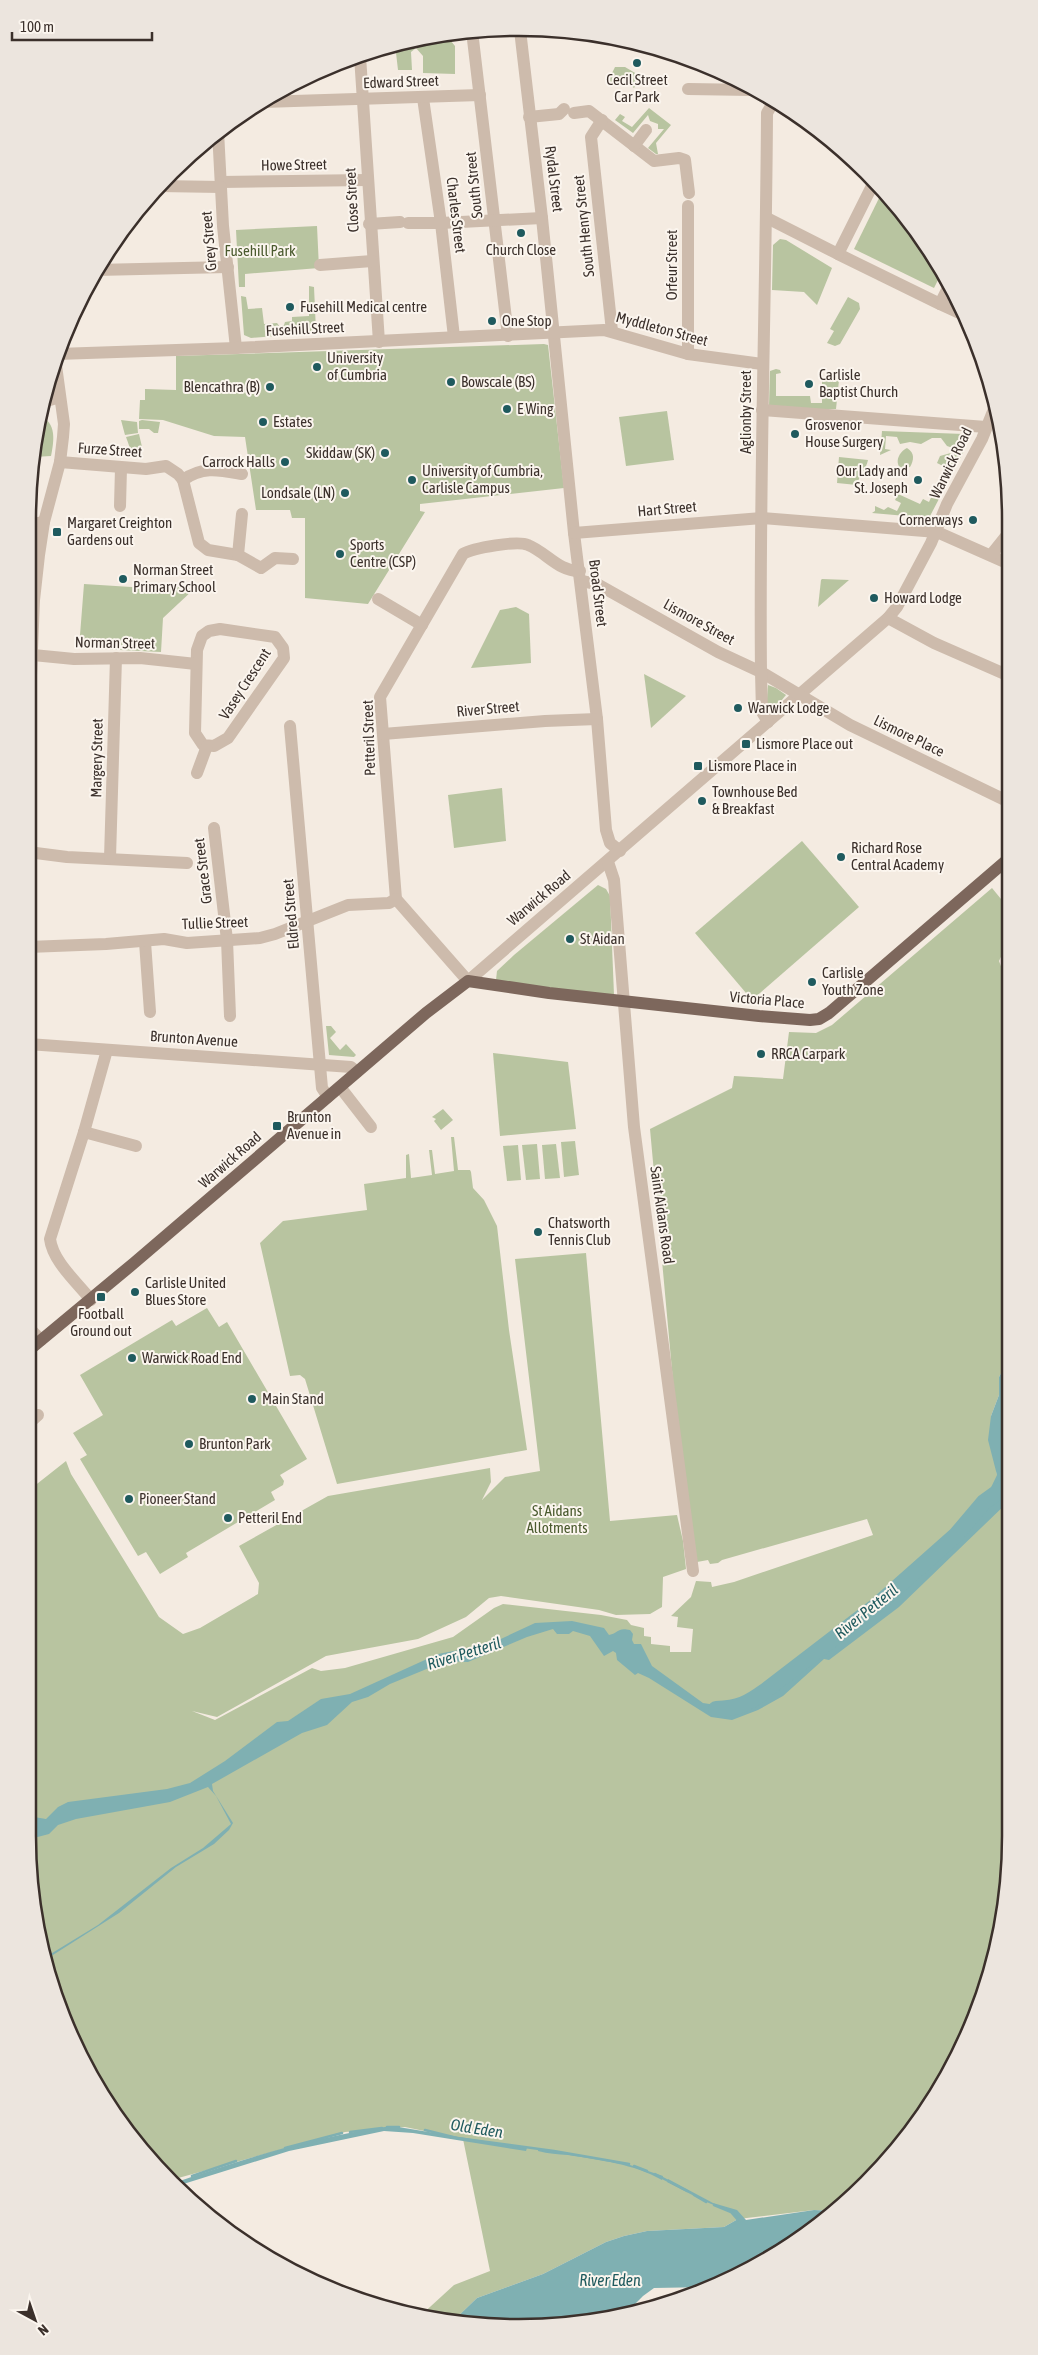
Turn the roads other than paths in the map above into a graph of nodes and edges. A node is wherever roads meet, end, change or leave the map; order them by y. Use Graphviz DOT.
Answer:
graph roads {
  1 [pos="521,36"];
  2 [pos="473,38"];
  3 [pos="360,63"];
  4 [pos="688,90"];
  5 [pos="740,90"];
  6 [pos="480,95"];
  7 [pos="423,98"];
  8 [pos="363,100"];
  9 [pos="277,102"];
  10 [pos="770,107"];
  11 [pos="530,118"];
  12 [pos="602,120"];
  13 [pos="646,130"];
  14 [pos="219,141"];
  15 [pos="634,146"];
  16 [pos="367,180"];
  17 [pos="221,184"];
  18 [pos="171,186"];
  19 [pos="871,189"];
  20 [pos="689,193"];
  21 [pos="688,206"];
  22 [pos="542,218"];
  23 [pos="766,218"];
  24 [pos="494,221"];
  25 [pos="369,224"];
  26 [pos="441,224"];
  27 [pos="838,254"];
  28 [pos="372,261"];
  29 [pos="320,265"];
  30 [pos="228,267"];
  31 [pos="106,270"];
  32 [pos="945,293"];
  33 [pos="940,304"];
  34 [pos="955,311"];
  35 [pos="612,331"];
  36 [pos="554,333"];
  37 [pos="508,336"];
  38 [pos="454,337"];
  39 [pos="379,342"];
  40 [pos="236,348"];
  41 [pos="66,354"];
  42 [pos="688,354"];
  43 [pos="762,364"];
  44 [pos="58,379"];
  45 [pos="60,397"];
  46 [pos="52,399"];
  47 [pos="762,410"];
  48 [pos="990,417"];
  49 [pos="986,427"];
  50 [pos="60,462"];
  51 [pos="121,468"];
  52 [pos="242,474"];
  53 [pos="183,480"];
  54 [pos="120,506"];
  55 [pos="242,514"];
  56 [pos="762,518"];
  57 [pos="44,522"];
  58 [pos="36,524"];
  59 [pos="937,532"];
  60 [pos="574,533"];
  61 [pos="1002,541"];
  62 [pos="238,555"];
  63 [pos="991,556"];
  64 [pos="293,559"];
  65 [pos="1002,561"];
  66 [pos="36,570"];
  67 [pos="581,576"];
  68 [pos="378,599"];
  69 [pos="888,618"];
  70 [pos="422,625"];
  71 [pos="36,654"];
  72 [pos="116,658"];
  73 [pos="196,664"];
  74 [pos="761,672"];
  75 [pos="1002,673"];
  76 [pos="800,695"];
  77 [pos="597,719"];
  78 [pos="768,722"];
  79 [pos="290,726"];
  80 [pos="383,734"];
  81 [pos="206,746"];
  82 [pos="197,773"];
  83 [pos="1002,799"];
  84 [pos="214,828"];
  85 [pos="620,851"];
  86 [pos="36,853"];
  87 [pos="110,858"];
  88 [pos="187,862"];
  89 [pos="608,862"];
  90 [pos="1002,865"];
  91 [pos="396,899"];
  92 [pos="307,920"];
  93 [pos="227,940"];
  94 [pos="145,942"];
  95 [pos="36,947"];
  96 [pos="468,981"];
  97 [pos="624,1002"];
  98 [pos="150,1012"];
  99 [pos="230,1016"];
  100 [pos="36,1045"];
  101 [pos="106,1050"];
  102 [pos="320,1066"];
  103 [pos="357,1072"];
  104 [pos="340,1086"];
  105 [pos="328,1097"];
  106 [pos="371,1127"];
  107 [pos="84,1132"];
  108 [pos="136,1146"];
  109 [pos="90,1300"];
  110 [pos="36,1335"];
  111 [pos="41,1340"];
  112 [pos="36,1344"];
  113 [pos="693,1571"];
  1 -- 11 [label="street, Rydal Street"];
  2 -- 6 [label="street, South Street"];
  3 -- 8 [label="street, Close Street"];
  4 -- 5 [label="street"];
  6 -- 7 [label="street, Edward Street"];
  6 -- 24 [label="street, South Street"];
  7 -- 8 [label="street, Edward Street"];
  7 -- 26 [label="street, Charles Street"];
  8 -- 9 [label="street, Edward Street"];
  8 -- 16 [label="street, Close Street"];
  10 -- 23 [label="street, Aglionby Street"];
  11 -- 12 [label="street"];
  11 -- 22 [label="street, Rydal Street"];
  12 -- 15 [label="street"];
  12 -- 35 [label="street, South Henry Street"];
  13 -- 15 [label="street"];
  14 -- 17 [label="street, Grey Street"];
  15 -- 20 [label="street"];
  16 -- 17 [label="street, Howe Street"];
  16 -- 25 [label="street, Close Street"];
  17 -- 18 [label="street, Howe Street"];
  17 -- 30 [label="street, Grey Street"];
  19 -- 27 [label="street"];
  21 -- 42 [label="street, Orfeur Street"];
  22 -- 24 [label="street"];
  22 -- 36 [label="street, Rydal Street"];
  23 -- 27 [label="street"];
  23 -- 43 [label="street, Aglionby Street"];
  24 -- 26 [label="street"];
  24 -- 37 [label="street, South Street"];
  25 -- 26 [label="street"];
  25 -- 28 [label="street, Close Street"];
  26 -- 38 [label="street, Charles Street"];
  27 -- 33 [label="street"];
  28 -- 29 [label="street"];
  28 -- 39 [label="street, Close Street"];
  30 -- 31 [label="street"];
  30 -- 40 [label="street, Grey Street"];
  32 -- 33 [label="street"];
  33 -- 34 [label="street"];
  35 -- 36 [label="street, Myddleton Street"];
  35 -- 42 [label="street, Myddleton Street"];
  36 -- 37 [label="street, Fusehill Street"];
  36 -- 60 [label="street, Broad Street"];
  37 -- 38 [label="street, Fusehill Street"];
  38 -- 39 [label="street, Fusehill Street"];
  39 -- 40 [label="street, Fusehill Street"];
  40 -- 41 [label="street, Fusehill Street"];
  42 -- 43 [label="street, Myddleton Street"];
  43 -- 47 [label="street, Aglionby Street"];
  44 -- 45 [label="street"];
  45 -- 46 [label="street"];
  45 -- 50 [label="street"];
  47 -- 49 [label="street"];
  47 -- 56 [label="street, Aglionby Street"];
  48 -- 49 [label="street, Warwick Road"];
  49 -- 59 [label="street, Warwick Road"];
  50 -- 51 [label="street, Furze Street"];
  50 -- 57 [label="street"];
  51 -- 53 [label="street, Furze Street"];
  51 -- 54 [label="street"];
  52 -- 53 [label="street"];
  53 -- 62 [label="street"];
  55 -- 62 [label="street"];
  56 -- 59 [label="street, Hart Street"];
  56 -- 60 [label="street, Hart Street"];
  56 -- 74 [label="street, Aglionby Street"];
  57 -- 58 [label="street"];
  57 -- 66 [label="street"];
  59 -- 63 [label="street, Hart Street"];
  59 -- 69 [label="street, Warwick Road"];
  60 -- 67 [label="street, Broad Street"];
  61 -- 63 [label="street"];
  62 -- 64 [label="street"];
  63 -- 65 [label="street, Hart Street"];
  67 -- 70 [label="street, Petteril Street"];
  67 -- 74 [label="street, Lismore Street"];
  67 -- 77 [label="street, Broad Street"];
  68 -- 70 [label="street"];
  69 -- 75 [label="street"];
  69 -- 76 [label="street, Warwick Road"];
  70 -- 80 [label="street, Petteril Street"];
  71 -- 72 [label="street, Norman Street"];
  72 -- 73 [label="street, Norman Street"];
  72 -- 87 [label="street, Margery Street"];
  73 -- 81 [label="street, Vasey Crescent"];
  73 -- 81 [label="street, Vasey Crescent"];
  74 -- 76 [label="street, Lismore Street"];
  74 -- 78 [label="street, Aglionby Street"];
  76 -- 78 [label="street, Warwick Road"];
  76 -- 83 [label="street, Lismore Place"];
  77 -- 80 [label="street, River Street"];
  77 -- 85 [label="street, Broad Street"];
  78 -- 85 [label="street, Warwick Road"];
  79 -- 92 [label="street, Eldred Street"];
  80 -- 91 [label="street, Petteril Street"];
  81 -- 82 [label="street"];
  84 -- 93 [label="street, Grace Street"];
  85 -- 89 [label="street, Warwick Road"];
  86 -- 87 [label="street"];
  87 -- 88 [label="street"];
  89 -- 96 [label="street, Warwick Road"];
  89 -- 97 [label="street, Saint Aidans Road"];
  90 -- 97 [label="main road, Victoria Place"];
  91 -- 92 [label="street, Tullie Street"];
  91 -- 96 [label="street"];
  92 -- 93 [label="street, Tullie Street"];
  92 -- 102 [label="street, Eldred Street"];
  93 -- 94 [label="street, Tullie Street"];
  93 -- 99 [label="street, Grace Street"];
  94 -- 95 [label="street, Tullie Street"];
  94 -- 98 [label="street"];
  96 -- 97 [label="main road, Victoria Place"];
  96 -- 103 [label="main road, Warwick Road"];
  97 -- 113 [label="street, Saint Aidans Road"];
  100 -- 101 [label="street, Brunton Avenue"];
  101 -- 102 [label="street, Brunton Avenue"];
  101 -- 107 [label="street"];
  102 -- 103 [label="street, Brunton Avenue"];
  102 -- 105 [label="street, Eldred Street"];
  103 -- 104 [label="main road, Warwick Road"];
  104 -- 105 [label="main road, Warwick Road"];
  104 -- 106 [label="street"];
  105 -- 109 [label="main road, Warwick Road"];
  107 -- 108 [label="street"];
  107 -- 109 [label="street"];
  109 -- 111 [label="main road, Warwick Road"];
  110 -- 111 [label="street"];
  111 -- 112 [label="main road, Warwick Road"];
}
